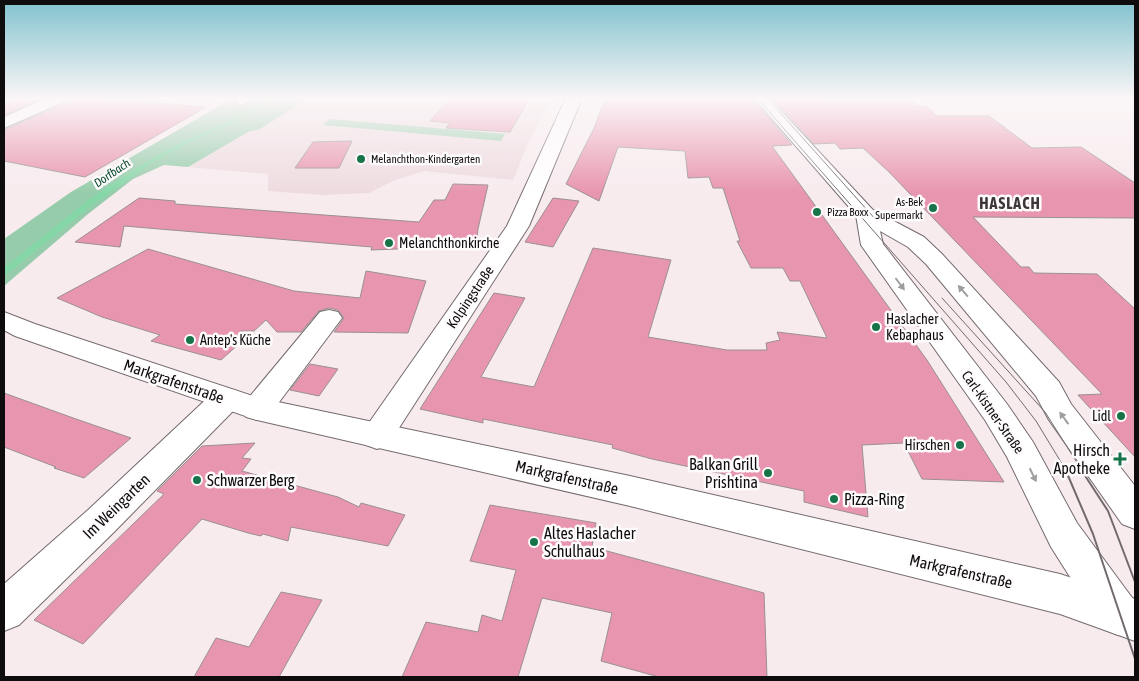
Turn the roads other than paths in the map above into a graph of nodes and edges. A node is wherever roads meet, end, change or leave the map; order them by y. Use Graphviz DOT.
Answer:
graph roads {
  1 [pos="560,130"];
  2 [pos="790,130"];
  3 [pos="866,214"];
  4 [pos="329,318"];
  5 [pos="4,320"];
  6 [pos="242,404"];
  7 [pos="377,436"];
  8 [pos="1135,513"];
  9 [pos="4,611"];
  10 [pos="1129,623"];
  1 -- 7 [label="street, Kolpingstraße"];
  2 -- 3 [label="street"];
  8 -- 3 [label="street, one-way"];
  3 -- 10 [label="street, Carl-Kistner-Straße, one-way"];
  4 -- 6 [label="street, Im Weingarten"];
  5 -- 6 [label="street, Markgrafenstraße"];
  6 -- 7 [label="street, Markgrafenstraße"];
  6 -- 9 [label="street, Im Weingarten"];
  7 -- 10 [label="street, Markgrafenstraße"];
}
